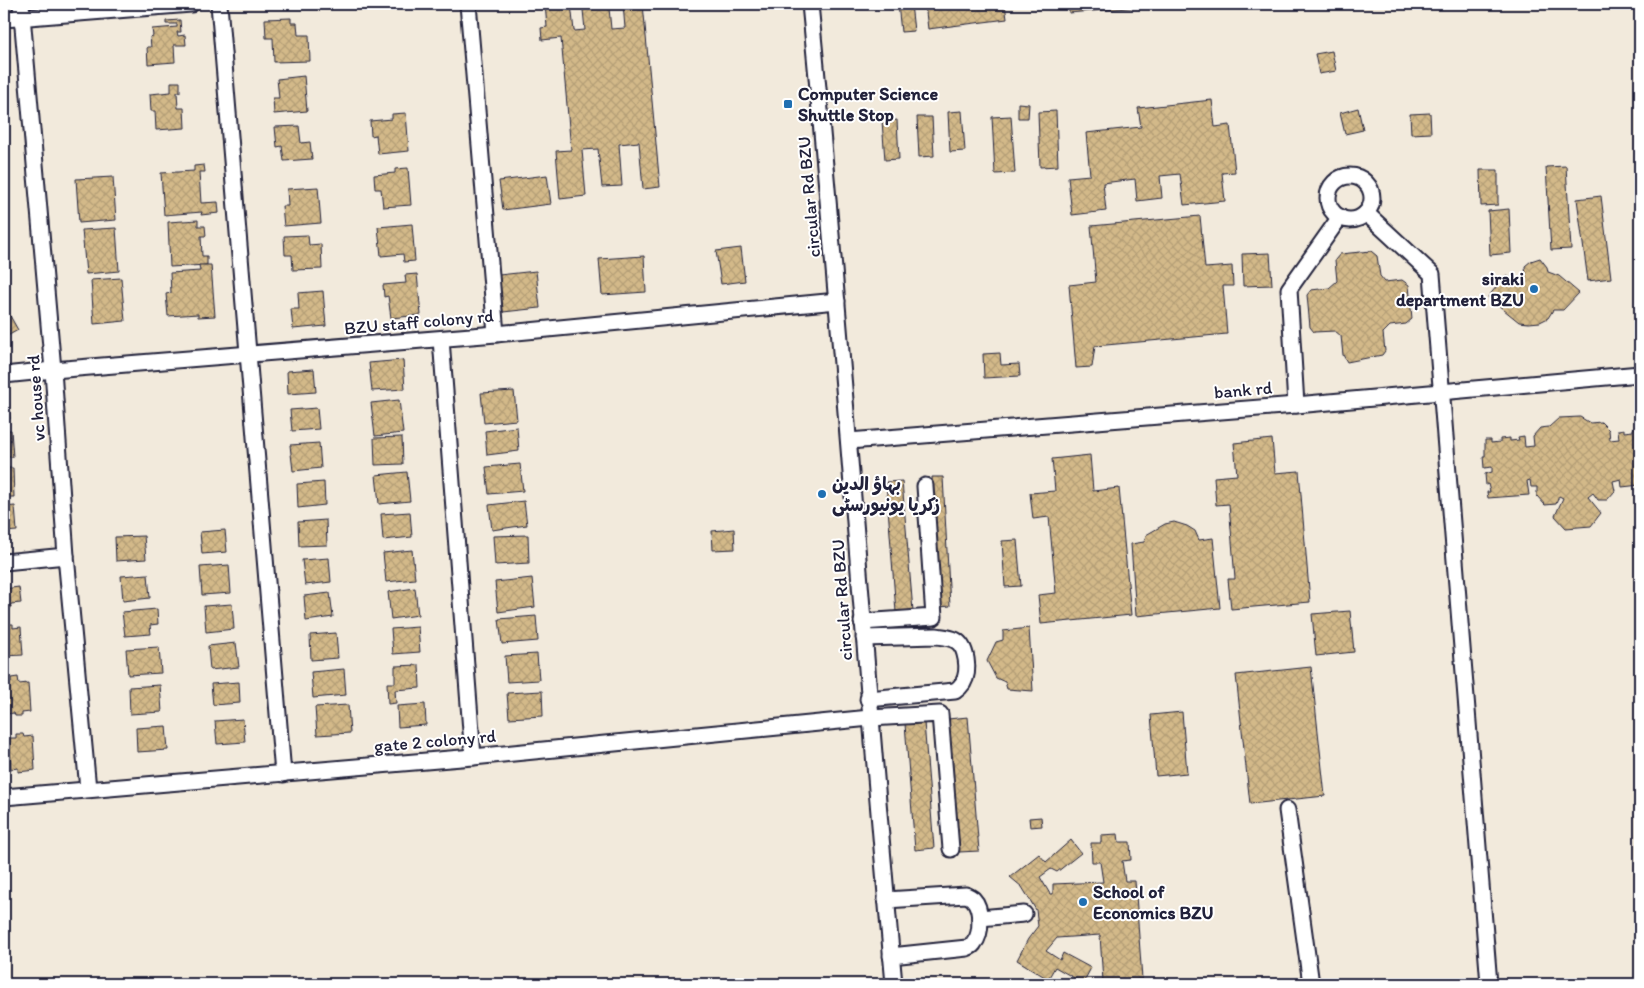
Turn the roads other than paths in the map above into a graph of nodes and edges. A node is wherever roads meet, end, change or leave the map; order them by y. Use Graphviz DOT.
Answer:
graph roads {
  1 [pos="191,4"];
  2 [pos="219,4"];
  3 [pos="468,4"];
  4 [pos="810,4"];
  5 [pos="22,10"];
  6 [pos="4,19"];
  7 [pos="1366,214"];
  8 [pos="1340,218"];
  9 [pos="837,301"];
  10 [pos="496,334"];
  11 [pos="441,339"];
  12 [pos="248,354"];
  13 [pos="53,370"];
  14 [pos="1640,374"];
  15 [pos="4,375"];
  16 [pos="1440,391"];
  17 [pos="1296,405"];
  18 [pos="849,441"];
  19 [pos="925,486"];
  20 [pos="66,556"];
  21 [pos="4,562"];
  22 [pos="863,630"];
  23 [pos="868,699"];
  24 [pos="870,718"];
  25 [pos="473,756"];
  26 [pos="283,774"];
  27 [pos="88,790"];
  28 [pos="4,797"];
  29 [pos="1287,810"];
  30 [pos="951,849"];
  31 [pos="886,900"];
  32 [pos="1024,914"];
  33 [pos="980,918"];
  34 [pos="891,956"];
  35 [pos="894,984"];
  36 [pos="1310,984"];
  37 [pos="1489,984"];
  1 -- 5 [label="street"];
  2 -- 12 [label="street"];
  3 -- 10 [label="street"];
  4 -- 9 [label="street, circular Rd BZU"];
  5 -- 6 [label="street"];
  5 -- 13 [label="street, vc house rd"];
  7 -- 8 [label="street"];
  7 -- 8 [label="street"];
  7 -- 16 [label="street"];
  8 -- 17 [label="street"];
  9 -- 10 [label="street, BZU staff colony rd"];
  9 -- 18 [label="street, circular Rd BZU"];
  10 -- 11 [label="street, BZU staff colony rd"];
  11 -- 12 [label="street, BZU staff colony rd"];
  11 -- 25 [label="street"];
  12 -- 13 [label="street, BZU staff colony rd"];
  12 -- 26 [label="street"];
  13 -- 15 [label="street, BZU staff colony rd"];
  13 -- 20 [label="street, vc house rd"];
  14 -- 16 [label="street, bank rd"];
  16 -- 17 [label="street, bank rd"];
  16 -- 37 [label="street"];
  17 -- 18 [label="street, bank rd"];
  18 -- 22 [label="street, circular Rd BZU"];
  19 -- 22 [label="street"];
  20 -- 21 [label="street"];
  20 -- 27 [label="street, vc house rd"];
  22 -- 23 [label="street, circular Rd BZU"];
  22 -- 23 [label="street"];
  23 -- 24 [label="street, circular Rd BZU"];
  24 -- 25 [label="street, gate 2 colony rd"];
  24 -- 30 [label="street, gate 2 colony rd"];
  24 -- 31 [label="street, circular Rd BZU"];
  25 -- 26 [label="street, gate 2 colony rd"];
  26 -- 27 [label="street, gate 2 colony rd"];
  27 -- 28 [label="street, gate 2 colony rd"];
  29 -- 36 [label="street"];
  31 -- 33 [label="street"];
  31 -- 34 [label="street, circular Rd BZU"];
  32 -- 33 [label="street"];
  33 -- 34 [label="street"];
  34 -- 35 [label="street, circular Rd BZU"];
}
